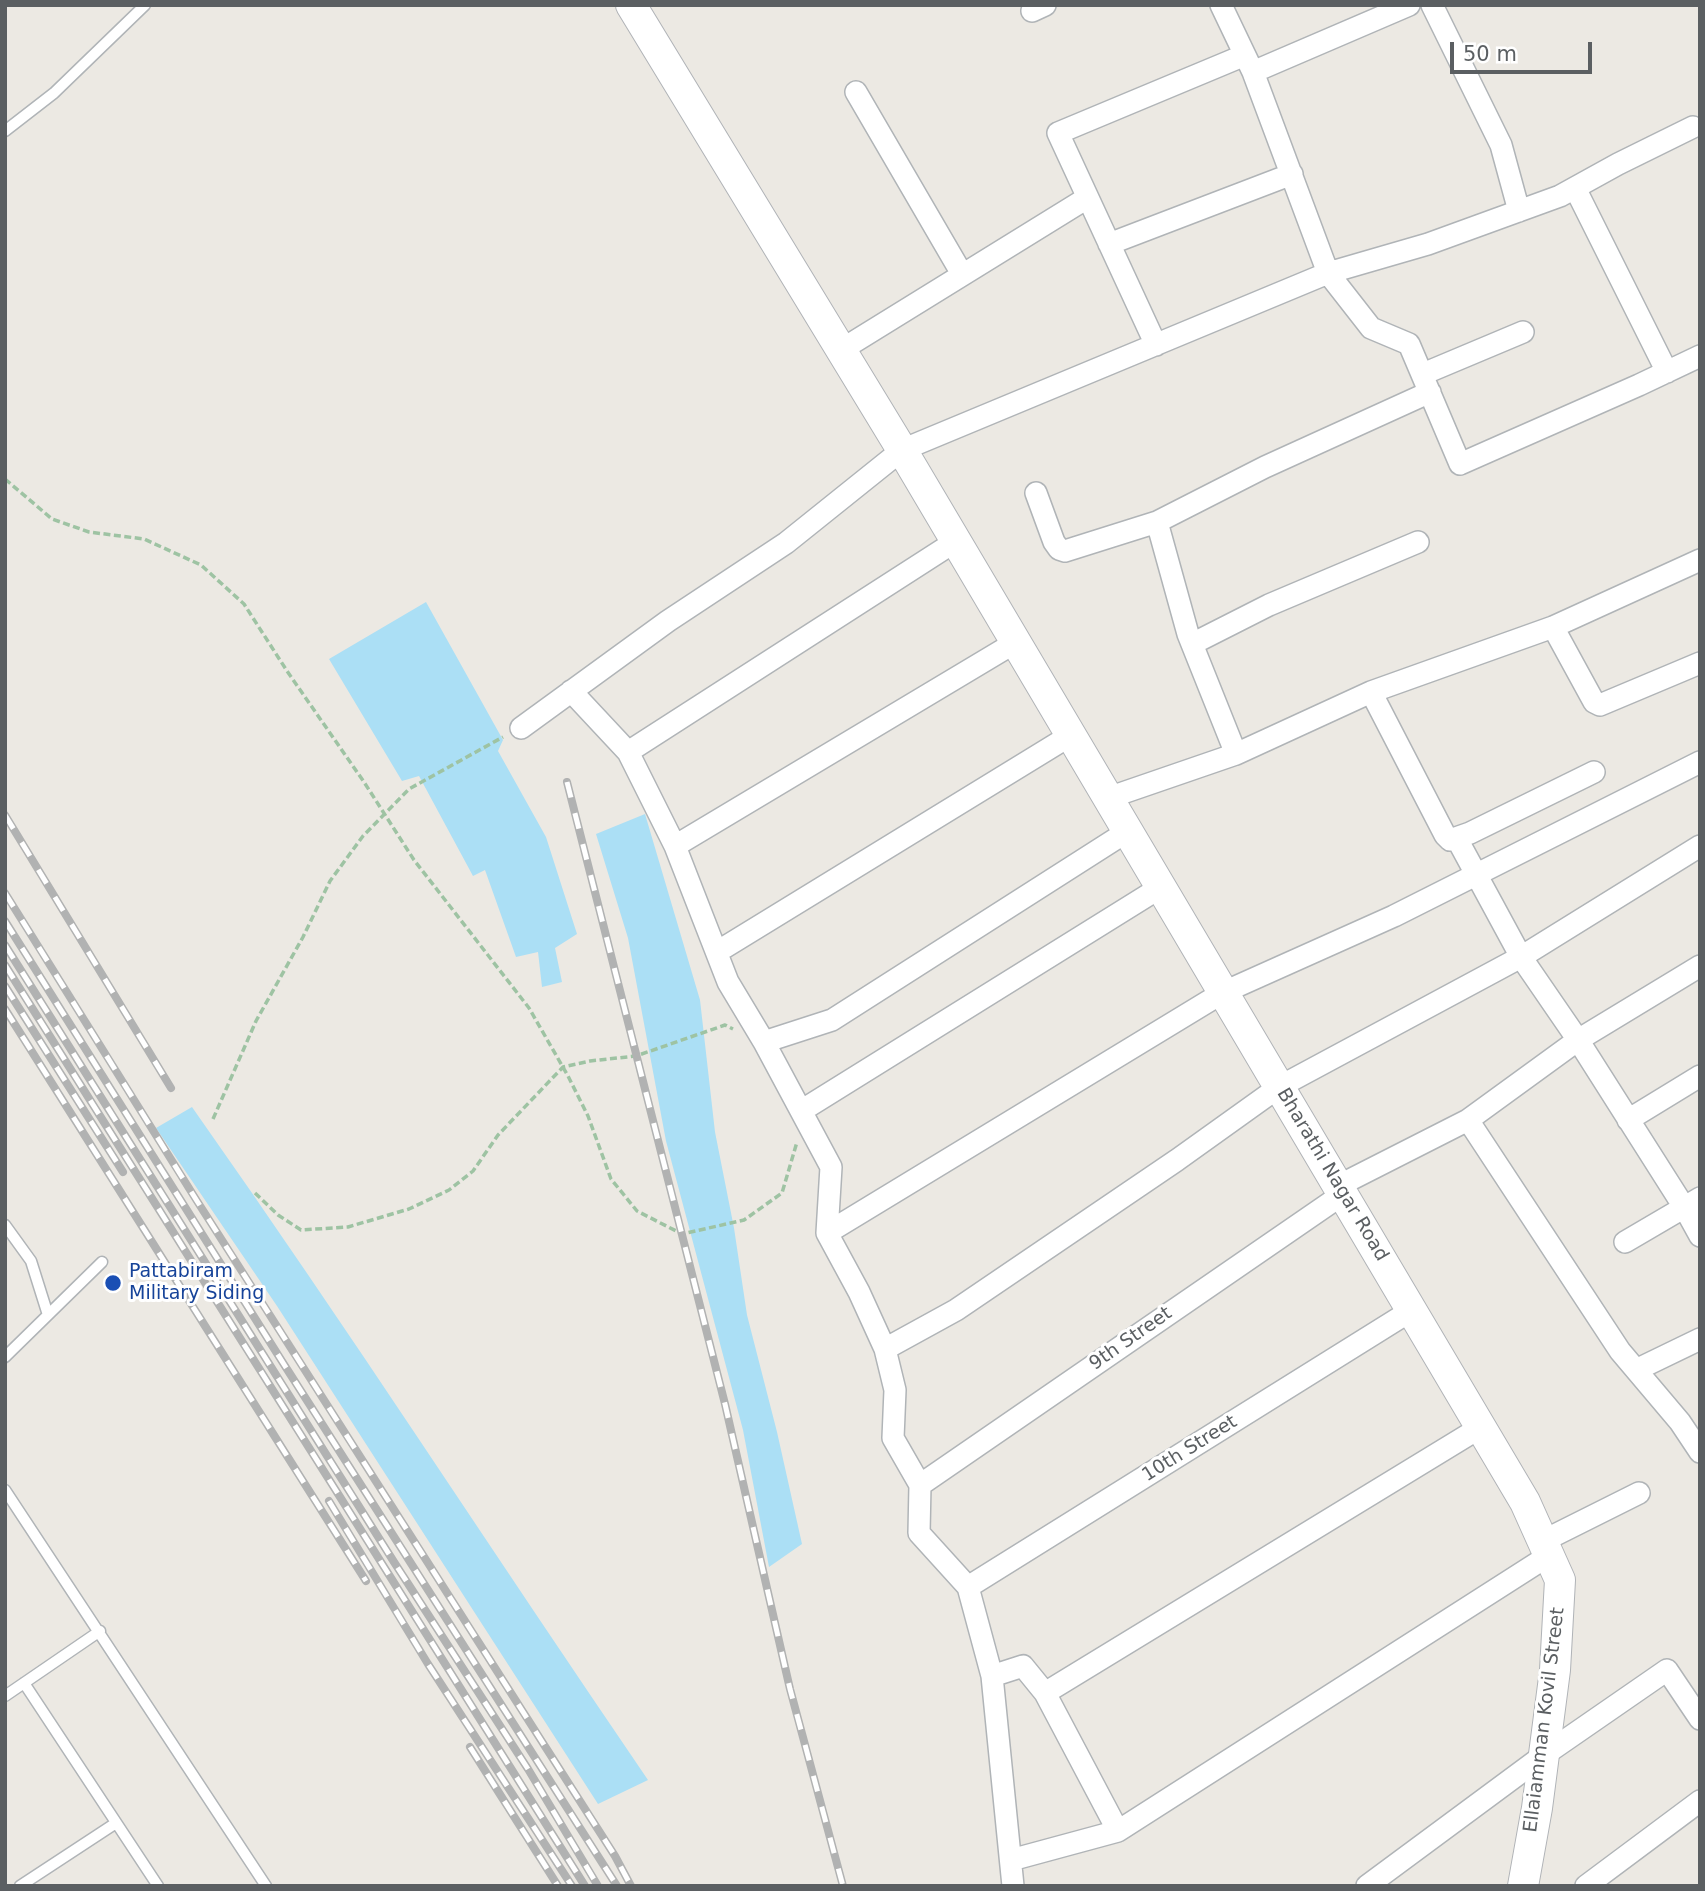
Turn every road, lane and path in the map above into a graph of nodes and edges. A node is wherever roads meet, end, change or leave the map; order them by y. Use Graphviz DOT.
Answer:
graph roads {
  1 [pos="145,5"];
  2 [pos="631,5"];
  3 [pos="1221,5"];
  4 [pos="1409,5"];
  5 [pos="1432,5"];
  6 [pos="1249,64"];
  7 [pos="856,92"];
  8 [pos="1693,127"];
  9 [pos="5,131"];
  10 [pos="1292,174"];
  11 [pos="1575,188"];
  12 [pos="1087,198"];
  13 [pos="1519,211"];
  14 [pos="1109,244"];
  15 [pos="1328,273"];
  16 [pos="962,274"];
  17 [pos="1522,332"];
  18 [pos="1156,345"];
  19 [pos="841,350"];
  20 [pos="1700,356"];
  21 [pos="1667,372"];
  22 [pos="1427,383"];
  23 [pos="902,450"];
  24 [pos="5,480"];
  25 [pos="1036,493"];
  26 [pos="1157,523"];
  27 [pos="956,541"];
  28 [pos="1418,542"];
  29 [pos="1700,560"];
  30 [pos="1553,627"];
  31 [pos="1016,642"];
  32 [pos="1192,644"];
  33 [pos="1700,663"];
  34 [pos="571,691"];
  35 [pos="1371,692"];
  36 [pos="521,728"];
  37 [pos="1071,735"];
  38 [pos="628,752"];
  39 [pos="1236,754"];
  40 [pos="1700,762"];
  41 [pos="1594,772"];
  42 [pos="1108,798"];
  43 [pos="385,814"];
  44 [pos="1128,831"];
  45 [pos="1457,839"];
  46 [pos="675,846"];
  47 [pos="1700,846"];
  48 [pos="1477,876"];
  49 [pos="1161,887"];
  50 [pos="717,952"];
  51 [pos="1521,957"];
  52 [pos="1700,966"];
  53 [pos="1222,993"];
  54 [pos="1578,1040"];
  55 [pos="764,1042"];
  56 [pos="563,1067"];
  57 [pos="1700,1076"];
  58 [pos="1279,1087"];
  59 [pos="801,1111"];
  60 [pos="214,1119"];
  61 [pos="1628,1119"];
  62 [pos="1468,1120"];
  63 [pos="1340,1190"];
  64 [pos="255,1193"];
  65 [pos="1692,1203"];
  66 [pos="5,1225"];
  67 [pos="827,1233"];
  68 [pos="1700,1236"];
  69 [pos="1625,1242"];
  70 [pos="102,1262"];
  71 [pos="1412,1310"];
  72 [pos="48,1315"];
  73 [pos="1700,1339"];
  74 [pos="886,1349"];
  75 [pos="5,1357"];
  76 [pos="1636,1370"];
  77 [pos="1481,1427"];
  78 [pos="1700,1452"];
  79 [pos="920,1485"];
  80 [pos="5,1490"];
  81 [pos="1639,1493"];
  82 [pos="1546,1548"];
  83 [pos="968,1587"];
  84 [pos="100,1631"];
  85 [pos="992,1676"];
  86 [pos="24,1683"];
  87 [pos="1045,1693"];
  88 [pos="5,1696"];
  89 [pos="1700,1719"];
  90 [pos="1544,1755"];
  91 [pos="1700,1801"];
  92 [pos="116,1823"];
  93 [pos="1118,1831"];
  94 [pos="1011,1860"];
  95 [pos="20,1886"];
  96 [pos="158,1886"];
  97 [pos="266,1886"];
  98 [pos="1013,1886"];
  99 [pos="1367,1886"];
  100 [pos="1523,1886"];
  101 [pos="1586,1886"];
  1 -- 9 [label="lane"];
  2 -- 19 [label="main road, Bharathi Nagar Road"];
  3 -- 6 [label="street"];
  4 -- 6 [label="street"];
  5 -- 13 [label="street"];
  6 -- 10 [label="street"];
  6 -- 12 [label="street"];
  7 -- 16 [label="street"];
  8 -- 11 [label="street"];
  10 -- 14 [label="street"];
  10 -- 15 [label="street"];
  11 -- 13 [label="street"];
  11 -- 21 [label="street"];
  12 -- 14 [label="street"];
  12 -- 16 [label="street"];
  13 -- 15 [label="street"];
  14 -- 18 [label="street"];
  15 -- 18 [label="street"];
  15 -- 22 [label="street"];
  16 -- 19 [label="street"];
  17 -- 22 [label="street"];
  18 -- 23 [label="street"];
  19 -- 23 [label="main road, Bharathi Nagar Road"];
  20 -- 21 [label="street"];
  21 -- 22 [label="street"];
  22 -- 26 [label="street"];
  23 -- 27 [label="main road, Bharathi Nagar Road"];
  23 -- 34 [label="street"];
  24 -- 43 [label="path"];
  25 -- 26 [label="street"];
  26 -- 32 [label="street"];
  27 -- 31 [label="main road, Bharathi Nagar Road"];
  27 -- 38 [label="street"];
  28 -- 32 [label="street"];
  29 -- 30 [label="street"];
  30 -- 33 [label="street"];
  30 -- 35 [label="street"];
  31 -- 37 [label="main road, Bharathi Nagar Road"];
  31 -- 46 [label="street"];
  32 -- 39 [label="street"];
  34 -- 36 [label="street"];
  34 -- 38 [label="street"];
  35 -- 39 [label="street"];
  35 -- 45 [label="street"];
  36 -- 43 [label="path"];
  37 -- 42 [label="main road, Bharathi Nagar Road"];
  37 -- 50 [label="street"];
  38 -- 46 [label="street"];
  39 -- 42 [label="street"];
  40 -- 48 [label="street"];
  41 -- 45 [label="street"];
  42 -- 44 [label="main road, Bharathi Nagar Road"];
  43 -- 56 [label="path"];
  43 -- 60 [label="path"];
  44 -- 49 [label="main road, Bharathi Nagar Road"];
  44 -- 55 [label="street"];
  45 -- 48 [label="street"];
  46 -- 50 [label="street"];
  47 -- 51 [label="street"];
  48 -- 51 [label="street"];
  48 -- 53 [label="street"];
  49 -- 53 [label="main road, Bharathi Nagar Road"];
  49 -- 59 [label="street"];
  50 -- 55 [label="street"];
  51 -- 54 [label="street"];
  51 -- 58 [label="street"];
  52 -- 54 [label="street, 9th Street"];
  53 -- 58 [label="main road, Bharathi Nagar Road"];
  53 -- 67 [label="street"];
  54 -- 61 [label="street"];
  54 -- 62 [label="street, 9th Street"];
  55 -- 56 [label="path"];
  55 -- 59 [label="street"];
  56 -- 59 [label="path"];
  56 -- 64 [label="path"];
  57 -- 61 [label="street"];
  58 -- 63 [label="main road, Bharathi Nagar Road"];
  58 -- 74 [label="street"];
  59 -- 67 [label="street"];
  61 -- 65 [label="street"];
  62 -- 63 [label="street, 9th Street"];
  62 -- 76 [label="street"];
  63 -- 71 [label="main road, Bharathi Nagar Road"];
  63 -- 79 [label="street, 9th Street"];
  65 -- 68 [label="street"];
  65 -- 69 [label="street"];
  66 -- 72 [label="lane"];
  67 -- 74 [label="street"];
  70 -- 72 [label="lane"];
  71 -- 77 [label="main road, Bharathi Nagar Road"];
  71 -- 83 [label="street, 10th Street"];
  72 -- 75 [label="lane"];
  73 -- 76 [label="street"];
  74 -- 79 [label="street"];
  76 -- 78 [label="street"];
  77 -- 82 [label="main road, Bharathi Nagar Road"];
  77 -- 87 [label="street"];
  79 -- 83 [label="street"];
  80 -- 84 [label="lane"];
  81 -- 82 [label="street"];
  82 -- 90 [label="main road, Ellaiamman Kovil Street"];
  82 -- 93 [label="street"];
  83 -- 85 [label="street"];
  84 -- 86 [label="lane"];
  84 -- 97 [label="lane"];
  85 -- 87 [label="street"];
  85 -- 94 [label="street"];
  86 -- 88 [label="lane"];
  86 -- 92 [label="lane"];
  87 -- 93 [label="street"];
  89 -- 90 [label="street"];
  90 -- 99 [label="street"];
  90 -- 100 [label="main road, Ellaiamman Kovil Street"];
  91 -- 101 [label="street"];
  92 -- 95 [label="lane"];
  92 -- 96 [label="lane"];
  93 -- 94 [label="street"];
  94 -- 98 [label="street"];
}
